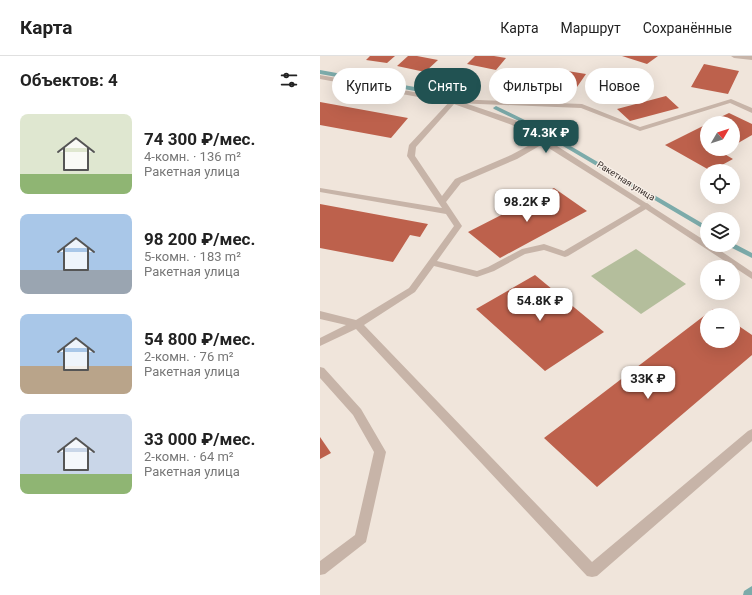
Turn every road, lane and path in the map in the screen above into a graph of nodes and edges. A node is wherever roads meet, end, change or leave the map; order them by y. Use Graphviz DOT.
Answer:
graph roads {
  1 [pos="734,56"];
  2 [pos="752,58"];
  3 [pos="320,77"];
  4 [pos="414,95"];
  5 [pos="481,103"];
  6 [pos="451,104"];
  7 [pos="459,104"];
  8 [pos="752,111"];
  9 [pos="544,141"];
  10 [pos="320,190"];
  11 [pos="442,201"];
  12 [pos="647,206"];
  13 [pos="449,212"];
  14 [pos="432,263"];
  15 [pos="752,276"];
  16 [pos="320,315"];
  17 [pos="356,324"];
  18 [pos="320,342"];
  19 [pos="320,371"];
  20 [pos="752,434"];
  21 [pos="320,569"];
  1 -- 2 [label="street"];
  3 -- 4 [label="street, Ракетная улица"];
  5 -- 8 [label="street"];
  6 -- 11 [label="street"];
  7 -- 9 [label="street, Ракетная улица"];
  9 -- 11 [label="street"];
  9 -- 12 [label="street, Ракетная улица"];
  10 -- 13 [label="street"];
  11 -- 13 [label="street"];
  12 -- 14 [label="street"];
  12 -- 15 [label="street, Ракетная улица"];
  13 -- 14 [label="street"];
  14 -- 17 [label="street"];
  16 -- 17 [label="street"];
  17 -- 18 [label="street"];
  17 -- 20 [label="street"];
  19 -- 21 [label="street"];
}
